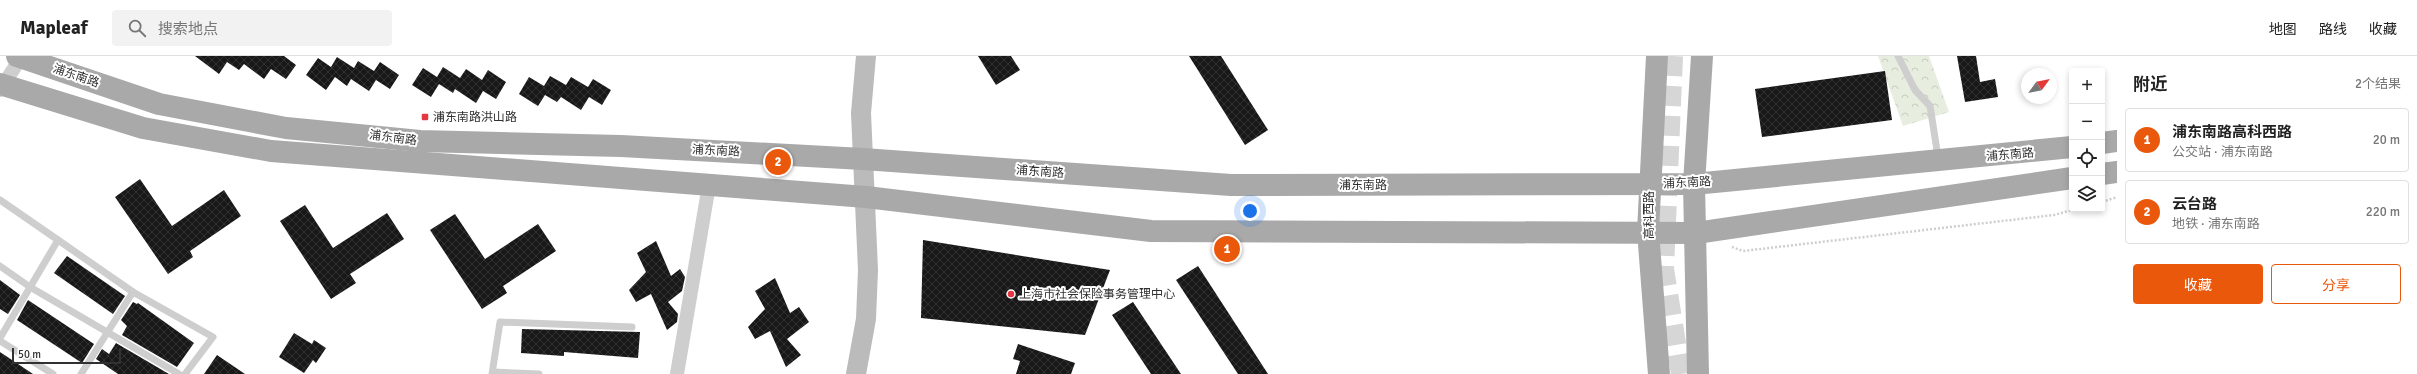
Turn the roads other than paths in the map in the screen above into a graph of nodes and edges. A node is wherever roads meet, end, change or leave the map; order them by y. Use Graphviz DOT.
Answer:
graph roads {
  1 [pos="866,56"];
  2 [pos="1657,56"];
  3 [pos="1702,56"];
  4 [pos="1898,56"];
  5 [pos="20,57"];
  6 [pos="1,86"];
  7 [pos="2117,141"];
  8 [pos="2105,143"];
  9 [pos="2069,148"];
  10 [pos="863,159"];
  11 [pos="1939,161"];
  12 [pos="2117,172"];
  13 [pos="2105,174"];
  14 [pos="2069,178"];
  15 [pos="1694,184"];
  16 [pos="709,185"];
  17 [pos="1649,185"];
  18 [pos="866,197"];
  19 [pos="0,200"];
  20 [pos="1648,231"];
  21 [pos="1696,233"];
  22 [pos="58,240"];
  23 [pos="0,266"];
  24 [pos="30,287"];
  25 [pos="133,292"];
  26 [pos="632,327"];
  27 [pos="108,332"];
  28 [pos="0,338"];
  29 [pos="0,341"];
  30 [pos="493,373"];
  31 [pos="54,374"];
  32 [pos="81,374"];
  33 [pos="179,374"];
  34 [pos="185,374"];
  35 [pos="539,374"];
  36 [pos="677,374"];
  37 [pos="856,374"];
  38 [pos="1659,374"];
  39 [pos="1698,374"];
  1 -- 10 [label="street"];
  2 -- 17 [label="main road, 高科西路"];
  3 -- 15 [label="main road"];
  4 -- 11 [label="lane"];
  5 -- 6 [label="street"];
  5 -- 10 [label="main road, 浦东南路"];
  6 -- 16 [label="main road, 浦东南路"];
  7 -- 8 [label="main road"];
  9 -- 11 [label="main road, 浦东南路"];
  10 -- 17 [label="main road, 浦东南路"];
  10 -- 18 [label="street"];
  11 -- 15 [label="main road, 浦东南路"];
  12 -- 13 [label="main road"];
  14 -- 21 [label="main road, 浦东南路"];
  15 -- 17 [label="main road, 浦东南路"];
  15 -- 21 [label="main road"];
  16 -- 18 [label="main road, 浦东南路"];
  16 -- 36 [label="street"];
  17 -- 20 [label="main road, 高科西路"];
  18 -- 20 [label="main road, 浦东南路"];
  18 -- 37 [label="street"];
  19 -- 22 [label="lane"];
  20 -- 21 [label="main road, 浦东南路"];
  20 -- 38 [label="main road, 高科西路"];
  21 -- 39 [label="main road"];
  22 -- 24 [label="lane"];
  22 -- 25 [label="lane"];
  23 -- 24 [label="lane"];
  24 -- 27 [label="lane"];
  24 -- 28 [label="lane"];
  25 -- 27 [label="lane"];
  25 -- 34 [label="lane"];
  26 -- 30 [label="lane"];
  27 -- 32 [label="lane"];
  27 -- 33 [label="lane"];
  29 -- 31 [label="lane"];
  30 -- 35 [label="lane"];
}
